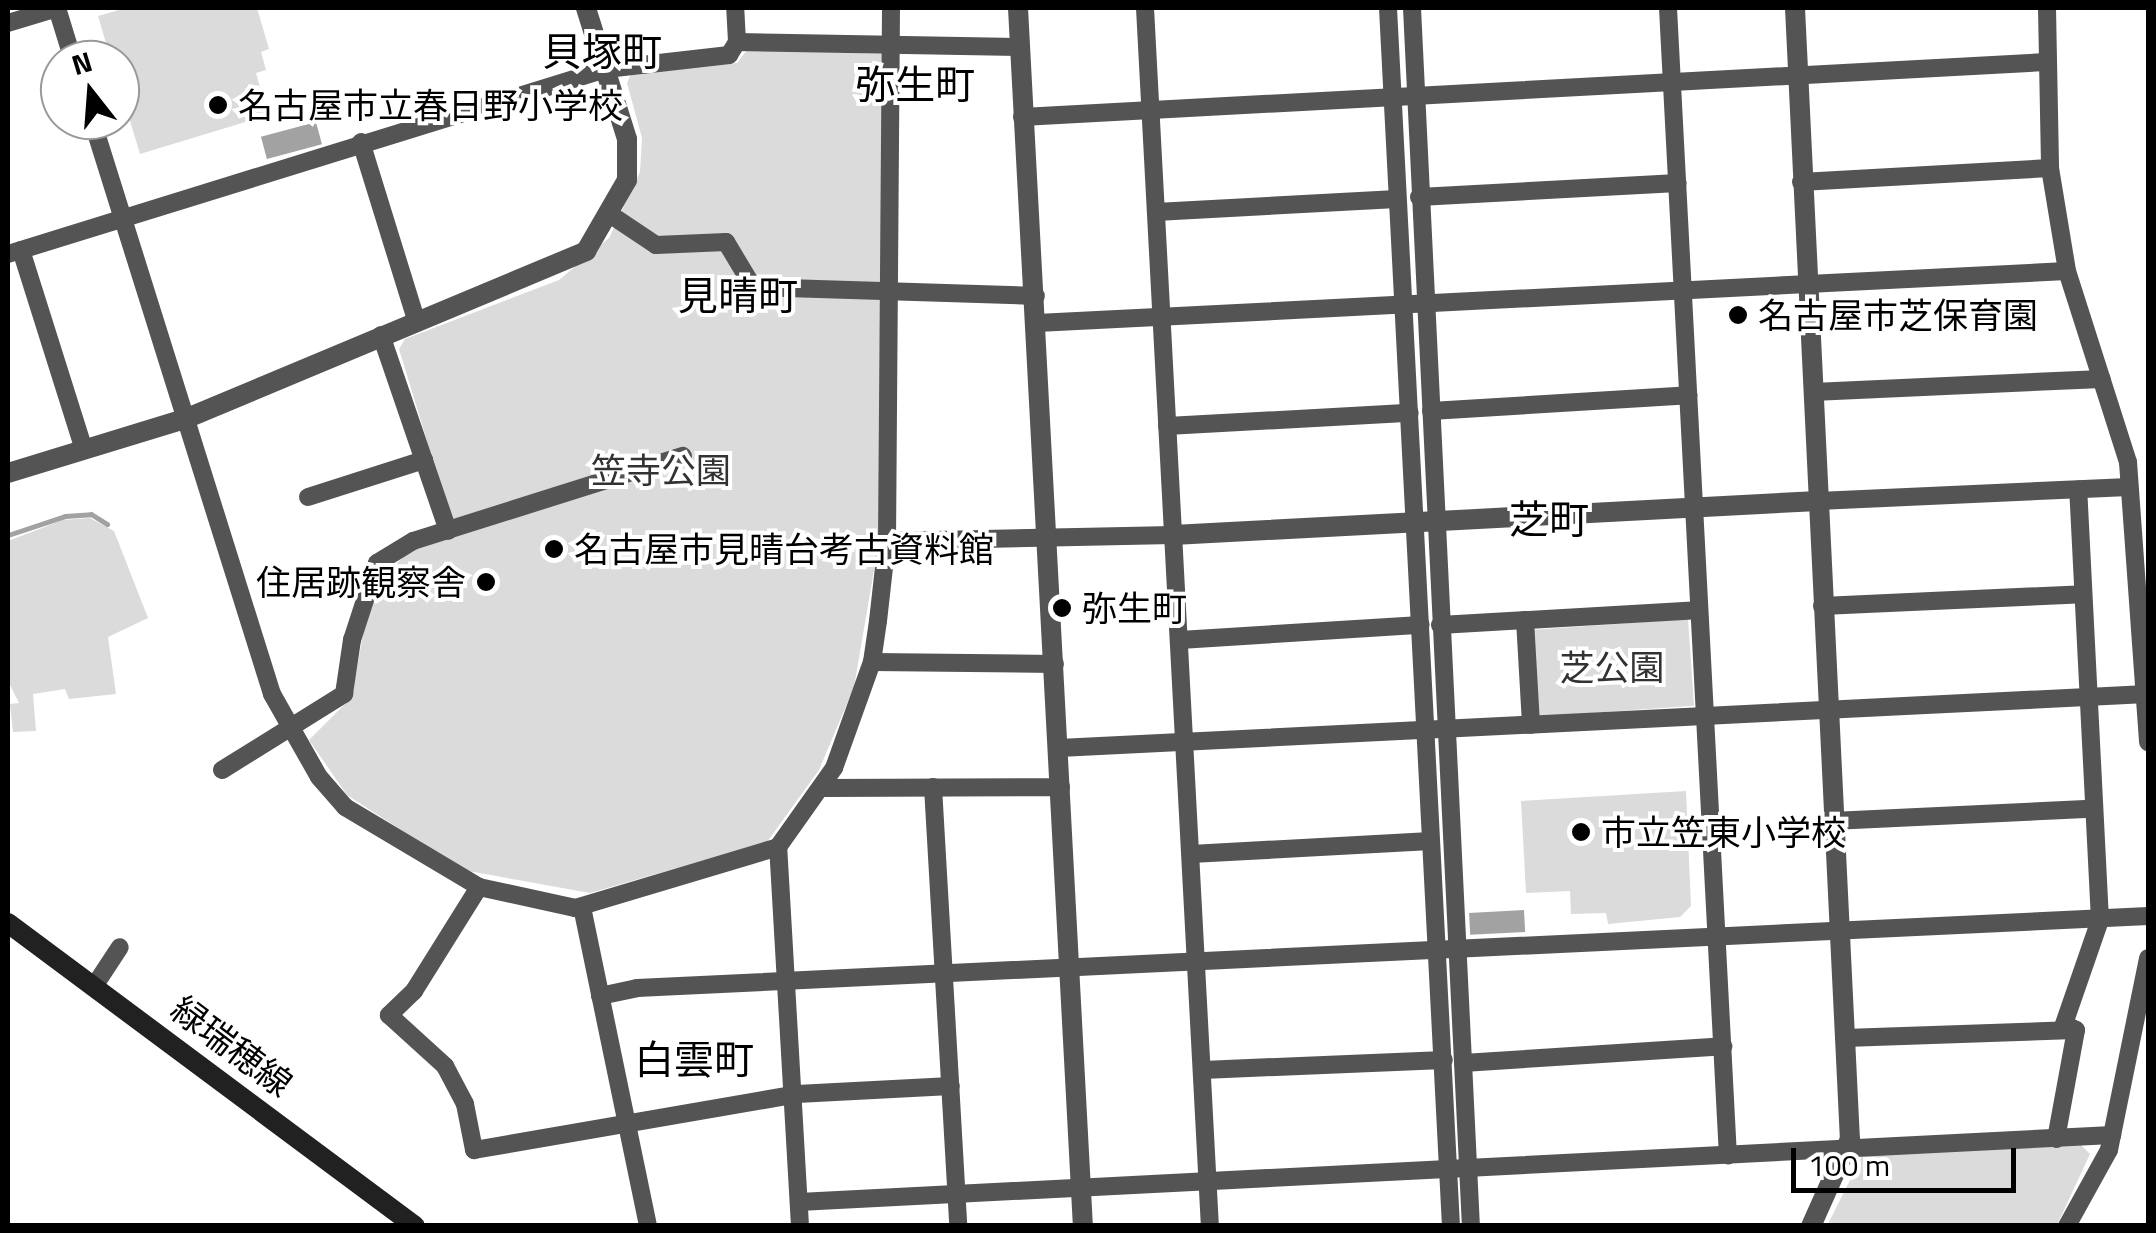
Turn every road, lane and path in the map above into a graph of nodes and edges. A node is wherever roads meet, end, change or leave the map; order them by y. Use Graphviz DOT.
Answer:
graph roads {
  1 [pos="57,8"];
  2 [pos="586,8"];
  3 [pos="735,8"];
  4 [pos="892,8"];
  5 [pos="1018,8"];
  6 [pos="1145,8"];
  7 [pos="1388,8"];
  8 [pos="1412,8"];
  9 [pos="1668,8"];
  10 [pos="1795,8"];
  11 [pos="2047,8"];
  12 [pos="8,23"];
  13 [pos="67,40"];
  14 [pos="736,42"];
  15 [pos="891,46"];
  16 [pos="1020,47"];
  17 [pos="2046,62"];
  18 [pos="606,68"];
  19 [pos="1798,75"];
  20 [pos="1673,82"];
  21 [pos="1390,92"];
  22 [pos="1413,92"];
  23 [pos="1150,106"];
  24 [pos="1022,116"];
  25 [pos="98,140"];
  26 [pos="361,142"];
  27 [pos="2050,168"];
  28 [pos="1801,182"];
  29 [pos="1678,183"];
  30 [pos="1419,197"];
  31 [pos="1397,198"];
  32 [pos="1156,212"];
  33 [pos="122,214"];
  34 [pos="611,215"];
  35 [pos="14,252"];
  36 [pos="2068,270"];
  37 [pos="1805,286"];
  38 [pos="1683,291"];
  39 [pos="888,294"];
  40 [pos="1036,296"];
  41 [pos="1425,300"];
  42 [pos="1404,303"];
  43 [pos="1161,316"];
  44 [pos="416,320"];
  45 [pos="1037,323"];
  46 [pos="382,335"];
  47 [pos="2102,379"];
  48 [pos="1812,392"];
  49 [pos="1688,395"];
  50 [pos="1431,411"];
  51 [pos="1410,413"];
  52 [pos="185,419"];
  53 [pos="1167,426"];
  54 [pos="84,450"];
  55 [pos="683,456"];
  56 [pos="424,460"];
  57 [pos="8,474"];
  58 [pos="2129,487"];
  59 [pos="2078,490"];
  60 [pos="308,497"];
  61 [pos="1818,501"];
  62 [pos="1694,508"];
  63 [pos="1427,522"];
  64 [pos="448,531"];
  65 [pos="1173,535"];
  66 [pos="1048,540"];
  67 [pos="887,541"];
  68 [pos="2083,594"];
  69 [pos="1822,606"];
  70 [pos="1697,610"];
  71 [pos="1525,620"];
  72 [pos="1431,625"];
  73 [pos="1180,640"];
  74 [pos="872,662"];
  75 [pos="1055,664"];
  76 [pos="2147,694"];
  77 [pos="2086,697"];
  78 [pos="1827,709"];
  79 [pos="1705,716"];
  80 [pos="1531,725"];
  81 [pos="291,728"];
  82 [pos="1446,729"];
  83 [pos="1427,730"];
  84 [pos="1184,742"];
  85 [pos="2148,742"];
  86 [pos="1059,748"];
  87 [pos="222,770"];
  88 [pos="1061,787"];
  89 [pos="824,788"];
  90 [pos="933,788"];
  91 [pos="2091,808"];
  92 [pos="1832,821"];
  93 [pos="1432,841"];
  94 [pos="778,847"];
  95 [pos="1191,854"];
  96 [pos="478,887"];
  97 [pos="582,907"];
  98 [pos="2148,916"];
  99 [pos="2100,920"];
  100 [pos="8,922"];
  101 [pos="1838,934"];
  102 [pos="1717,940"];
  103 [pos="120,946"];
  104 [pos="1458,954"];
  105 [pos="1438,955"];
  106 [pos="2148,958"];
  107 [pos="1197,965"];
  108 [pos="1070,969"];
  109 [pos="945,976"];
  110 [pos="788,981"];
  111 [pos="95,986"];
  112 [pos="600,996"];
  113 [pos="2076,1030"];
  114 [pos="1845,1038"];
  115 [pos="1723,1046"];
  116 [pos="1453,1062"];
  117 [pos="1204,1070"];
  118 [pos="951,1086"];
  119 [pos="796,1094"];
  120 [pos="627,1123"];
  121 [pos="2112,1135"];
  122 [pos="2056,1139"];
  123 [pos="1847,1146"];
  124 [pos="1728,1154"];
  125 [pos="1469,1165"];
  126 [pos="1448,1166"];
  127 [pos="1207,1180"];
  128 [pos="1082,1186"];
  129 [pos="956,1193"];
  130 [pos="800,1202"];
  131 [pos="415,1226"];
  132 [pos="648,1226"];
  133 [pos="800,1226"];
  134 [pos="958,1226"];
  135 [pos="1084,1226"];
  136 [pos="1210,1226"];
  137 [pos="1450,1226"];
  138 [pos="1471,1226"];
  139 [pos="1811,1226"];
  140 [pos="2067,1226"];
  1 -- 12 [label="street"];
  1 -- 13 [label="street"];
  2 -- 18 [label="street"];
  3 -- 14 [label="street"];
  4 -- 15 [label="street"];
  5 -- 16 [label="street"];
  6 -- 23 [label="street"];
  7 -- 21 [label="street"];
  8 -- 22 [label="street"];
  9 -- 20 [label="street"];
  10 -- 19 [label="street"];
  11 -- 17 [label="street"];
  14 -- 15 [label="street"];
  14 -- 18 [label="street"];
  15 -- 16 [label="street"];
  15 -- 39 [label="street"];
  16 -- 24 [label="street"];
  17 -- 19 [label="street"];
  17 -- 27 [label="street"];
  18 -- 26 [label="street"];
  18 -- 34 [label="street"];
  19 -- 20 [label="street"];
  19 -- 28 [label="street"];
  20 -- 22 [label="street"];
  20 -- 29 [label="street"];
  21 -- 22 [label="street"];
  21 -- 23 [label="street"];
  21 -- 31 [label="street"];
  22 -- 30 [label="street"];
  23 -- 24 [label="street"];
  23 -- 32 [label="street"];
  24 -- 40 [label="street"];
  25 -- 33 [label="street"];
  26 -- 33 [label="street"];
  26 -- 44 [label="street"];
  27 -- 28 [label="street"];
  27 -- 36 [label="street"];
  28 -- 37 [label="street"];
  29 -- 30 [label="street"];
  29 -- 38 [label="street"];
  30 -- 41 [label="street"];
  31 -- 32 [label="street"];
  31 -- 42 [label="street"];
  32 -- 43 [label="street"];
  33 -- 35 [label="street"];
  33 -- 52 [label="street"];
  34 -- 39 [label="street"];
  34 -- 44 [label="street"];
  35 -- 54 [label="street"];
  36 -- 37 [label="street"];
  36 -- 47 [label="street"];
  37 -- 38 [label="street"];
  37 -- 48 [label="street"];
  38 -- 41 [label="street"];
  38 -- 49 [label="street"];
  39 -- 40 [label="street"];
  39 -- 67 [label="street"];
  40 -- 45 [label="street"];
  41 -- 42 [label="street"];
  41 -- 50 [label="street"];
  42 -- 43 [label="street"];
  42 -- 51 [label="street"];
  43 -- 45 [label="street"];
  43 -- 53 [label="street"];
  44 -- 46 [label="street"];
  45 -- 66 [label="street"];
  46 -- 52 [label="street"];
  46 -- 56 [label="street"];
  47 -- 48 [label="street"];
  47 -- 58 [label="street"];
  48 -- 61 [label="street"];
  49 -- 50 [label="street"];
  49 -- 62 [label="street"];
  50 -- 63 [label="street"];
  51 -- 53 [label="street"];
  51 -- 63 [label="street"];
  52 -- 54 [label="street"];
  52 -- 81 [label="street"];
  53 -- 65 [label="street"];
  54 -- 57 [label="street"];
  55 -- 64 [label="street"];
  56 -- 60 [label="street"];
  56 -- 64 [label="street"];
  58 -- 59 [label="street"];
  58 -- 76 [label="street"];
  59 -- 61 [label="street"];
  59 -- 68 [label="street"];
  61 -- 62 [label="street"];
  61 -- 69 [label="street"];
  62 -- 63 [label="street"];
  62 -- 70 [label="street"];
  63 -- 65 [label="street"];
  63 -- 72 [label="street"];
  64 -- 81 [label="street"];
  65 -- 66 [label="street"];
  65 -- 73 [label="street"];
  66 -- 67 [label="street"];
  66 -- 75 [label="street"];
  67 -- 74 [label="street"];
  68 -- 69 [label="street"];
  68 -- 77 [label="street"];
  69 -- 78 [label="street"];
  70 -- 71 [label="street"];
  70 -- 79 [label="street"];
  71 -- 72 [label="street"];
  71 -- 80 [label="street"];
  72 -- 73 [label="street"];
  72 -- 82 [label="street"];
  72 -- 83 [label="street"];
  73 -- 84 [label="street"];
  74 -- 75 [label="street"];
  74 -- 89 [label="street"];
  75 -- 86 [label="street"];
  76 -- 77 [label="street"];
  76 -- 85 [label="street"];
  77 -- 78 [label="street"];
  77 -- 91 [label="street"];
  78 -- 79 [label="street"];
  78 -- 92 [label="street"];
  79 -- 80 [label="street"];
  79 -- 102 [label="street"];
  80 -- 82 [label="street"];
  81 -- 87 [label="street"];
  81 -- 96 [label="street"];
  82 -- 83 [label="street"];
  82 -- 104 [label="street"];
  83 -- 84 [label="street"];
  83 -- 93 [label="street"];
  84 -- 86 [label="street"];
  84 -- 95 [label="street"];
  86 -- 88 [label="street"];
  88 -- 90 [label="street"];
  88 -- 108 [label="street"];
  89 -- 90 [label="street"];
  89 -- 94 [label="street"];
  90 -- 109 [label="street"];
  91 -- 92 [label="street"];
  91 -- 99 [label="street"];
  92 -- 101 [label="street"];
  93 -- 95 [label="street"];
  93 -- 105 [label="street"];
  94 -- 97 [label="street"];
  94 -- 110 [label="street"];
  95 -- 107 [label="street"];
  96 -- 97 [label="street"];
  96 -- 120 [label="street"];
  97 -- 112 [label="street"];
  98 -- 99 [label="street"];
  99 -- 101 [label="street"];
  99 -- 113 [label="street"];
  100 -- 111 [label="main road, 緑瑞穂線"];
  101 -- 102 [label="street"];
  101 -- 114 [label="street"];
  102 -- 104 [label="street"];
  102 -- 115 [label="street"];
  103 -- 111 [label="street"];
  104 -- 105 [label="street"];
  104 -- 116 [label="street"];
  105 -- 107 [label="street"];
  105 -- 116 [label="street"];
  106 -- 121 [label="street"];
  107 -- 108 [label="street"];
  107 -- 117 [label="street"];
  108 -- 109 [label="street"];
  108 -- 128 [label="street"];
  109 -- 110 [label="street"];
  109 -- 118 [label="street"];
  110 -- 112 [label="street"];
  110 -- 119 [label="street"];
  111 -- 131 [label="main road, 緑瑞穂線"];
  112 -- 120 [label="street"];
  113 -- 114 [label="street"];
  113 -- 122 [label="street"];
  114 -- 123 [label="street"];
  115 -- 116 [label="street"];
  115 -- 124 [label="street"];
  116 -- 117 [label="street"];
  116 -- 125 [label="street"];
  116 -- 126 [label="street"];
  117 -- 127 [label="street"];
  118 -- 119 [label="street"];
  118 -- 129 [label="street"];
  119 -- 120 [label="street"];
  119 -- 130 [label="street"];
  120 -- 132 [label="street"];
  121 -- 122 [label="street"];
  121 -- 140 [label="street"];
  122 -- 123 [label="street"];
  123 -- 124 [label="street"];
  123 -- 139 [label="street"];
  124 -- 125 [label="street"];
  125 -- 126 [label="street"];
  125 -- 138 [label="street"];
  126 -- 127 [label="street"];
  126 -- 137 [label="street"];
  127 -- 128 [label="street"];
  127 -- 136 [label="street"];
  128 -- 129 [label="street"];
  128 -- 135 [label="street"];
  129 -- 130 [label="street"];
  129 -- 134 [label="street"];
  130 -- 133 [label="street"];
}
